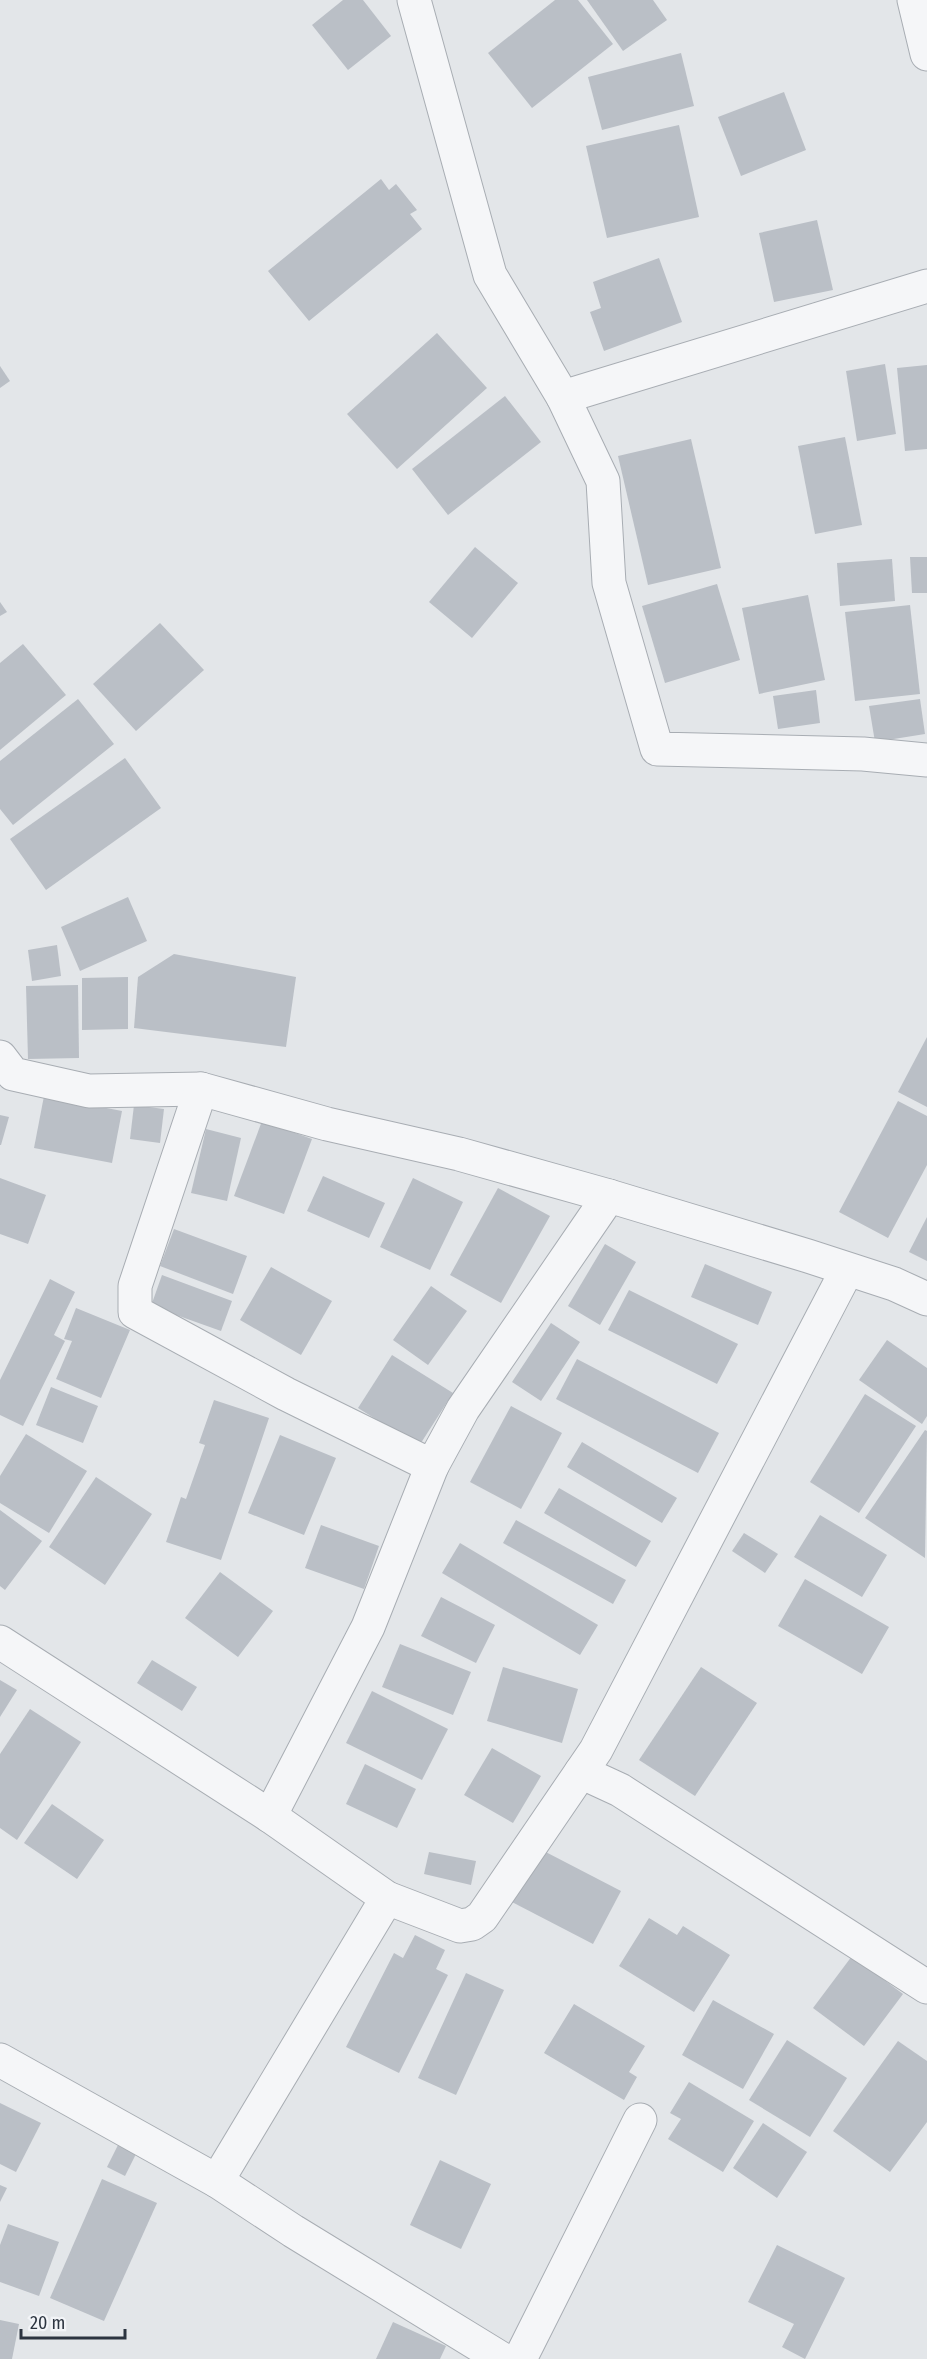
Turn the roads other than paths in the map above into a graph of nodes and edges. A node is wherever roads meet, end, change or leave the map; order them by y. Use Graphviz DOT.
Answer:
graph roads {
  1 [pos="414,0"];
  2 [pos="914,0"];
  3 [pos="927,54"];
  4 [pos="927,286"];
  5 [pos="563,397"];
  6 [pos="927,760"];
  7 [pos="0,1057"];
  8 [pos="201,1089"];
  9 [pos="609,1196"];
  10 [pos="848,1270"];
  11 [pos="927,1299"];
  12 [pos="432,1466"];
  13 [pos="0,1642"];
  14 [pos="581,1772"];
  15 [pos="270,1816"];
  16 [pos="387,1898"];
  17 [pos="927,1987"];
  18 [pos="0,2060"];
  19 [pos="640,2120"];
  20 [pos="217,2181"];
  21 [pos="502,2359"];
  22 [pos="520,2359"];
  1 -- 5 [label="street"];
  2 -- 3 [label="street"];
  4 -- 5 [label="street"];
  5 -- 6 [label="street"];
  7 -- 8 [label="street"];
  8 -- 9 [label="street"];
  8 -- 12 [label="street"];
  9 -- 10 [label="street"];
  9 -- 12 [label="street"];
  10 -- 11 [label="street"];
  10 -- 14 [label="street"];
  12 -- 15 [label="street"];
  13 -- 15 [label="street"];
  14 -- 16 [label="street"];
  14 -- 17 [label="street"];
  15 -- 16 [label="street"];
  16 -- 20 [label="street"];
  18 -- 20 [label="street"];
  19 -- 22 [label="street"];
  20 -- 21 [label="street"];
}
